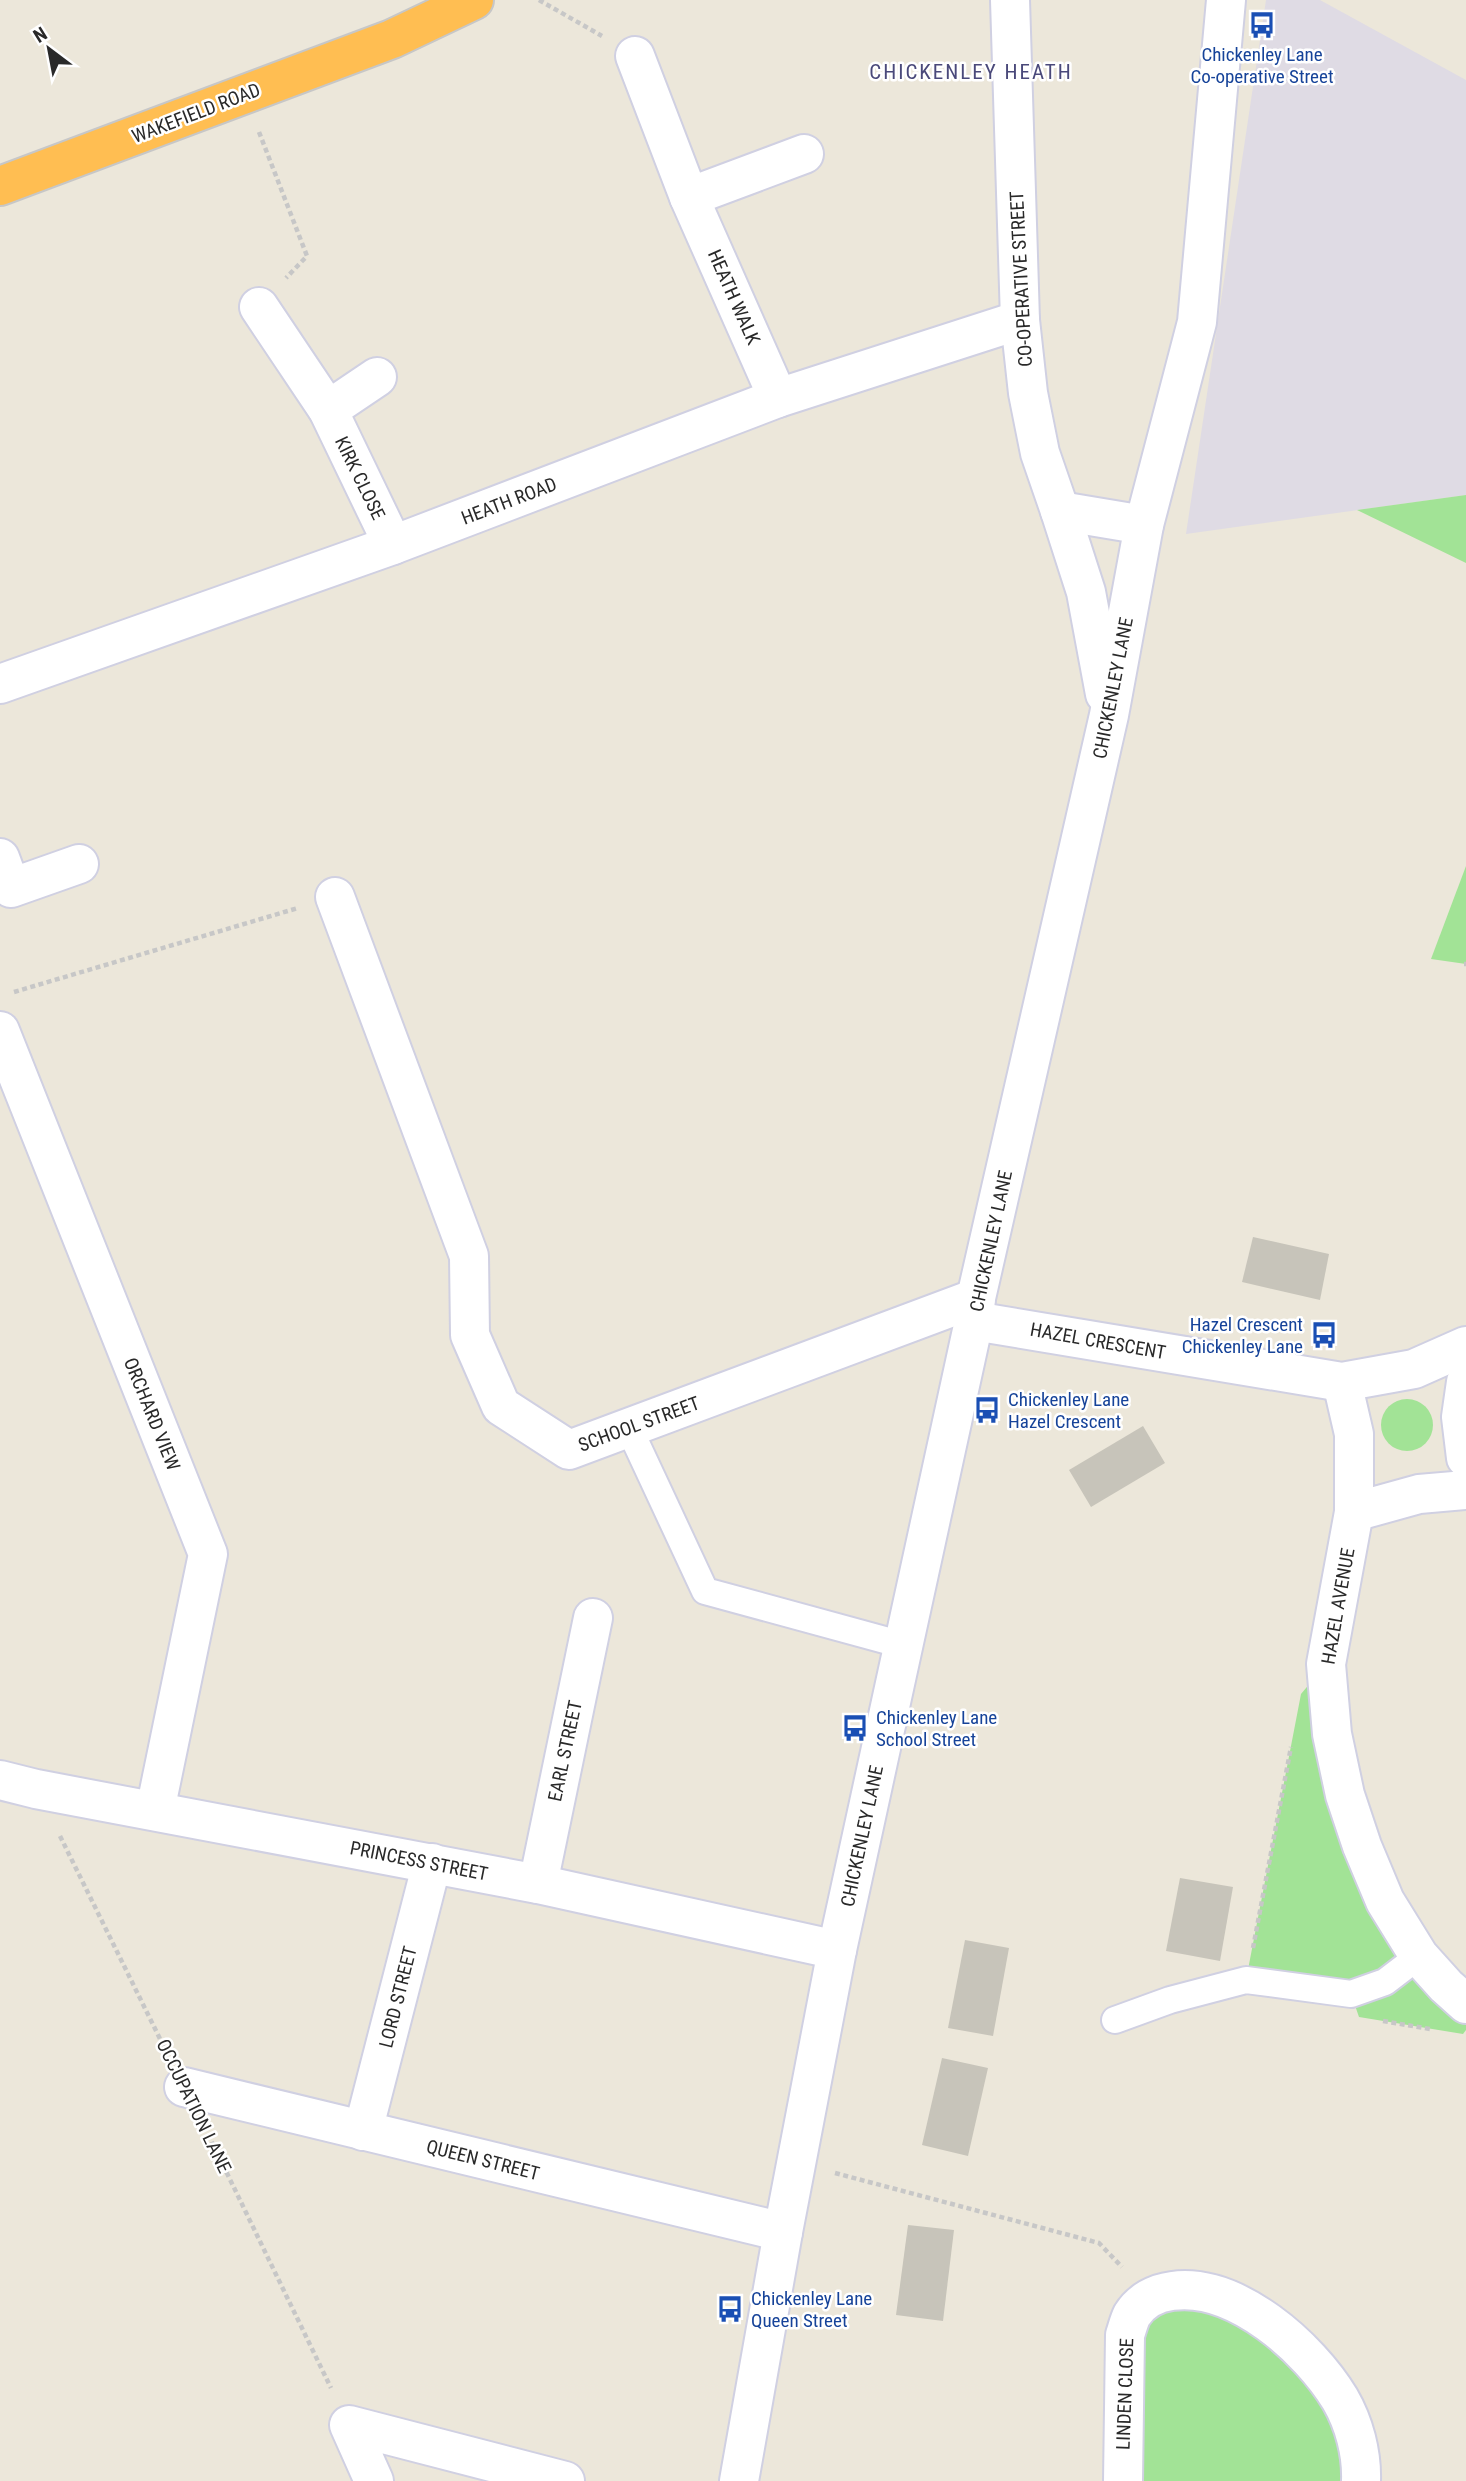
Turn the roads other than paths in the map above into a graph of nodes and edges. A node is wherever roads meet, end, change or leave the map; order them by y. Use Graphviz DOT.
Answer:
graph roads {
  1 [pos="474,0"];
  2 [pos="1010,0"];
  3 [pos="1226,0"];
  4 [pos="635,56"];
  5 [pos="804,154"];
  6 [pos="0,186"];
  7 [pos="689,197"];
  8 [pos="259,306"];
  9 [pos="1020,320"];
  10 [pos="377,377"];
  11 [pos="778,398"];
  12 [pos="328,410"];
  13 [pos="1060,510"];
  14 [pos="1144,525"];
  15 [pos="393,545"];
  16 [pos="0,684"];
  17 [pos="1109,715"];
  18 [pos="0,858"];
  19 [pos="79,864"];
  20 [pos="335,897"];
  21 [pos="0,1031"];
  22 [pos="975,1309"];
  23 [pos="1466,1346"];
  24 [pos="1342,1382"];
  25 [pos="1466,1382"];
  26 [pos="629,1428"];
  27 [pos="1466,1458"];
  28 [pos="1466,1490"];
  29 [pos="1354,1512"];
  30 [pos="593,1618"];
  31 [pos="904,1645"];
  32 [pos="18,1784"];
  33 [pos="155,1811"];
  34 [pos="432,1863"];
  35 [pos="538,1884"];
  36 [pos="837,1950"];
  37 [pos="1419,1956"];
  38 [pos="1466,2004"];
  39 [pos="1115,2020"];
  40 [pos="184,2087"];
  41 [pos="363,2131"];
  42 [pos="783,2232"];
  43 [pos="374,2481"];
  44 [pos="565,2481"];
  45 [pos="739,2481"];
  46 [pos="1123,2481"];
  47 [pos="1362,2481"];
  1 -- 6 [label="highway, WAKEFIELD ROAD"];
  2 -- 9 [label="street, CO-OPERATIVE STREET"];
  3 -- 14 [label="street, CHICKENLEY LANE"];
  4 -- 7 [label="street, HEATH WALK"];
  5 -- 7 [label="street"];
  7 -- 11 [label="street, HEATH WALK"];
  8 -- 12 [label="street, KIRK CLOSE"];
  9 -- 11 [label="street, HEATH ROAD"];
  9 -- 13 [label="street, CO-OPERATIVE STREET"];
  10 -- 12 [label="street"];
  11 -- 15 [label="street, HEATH ROAD"];
  12 -- 15 [label="street, KIRK CLOSE"];
  13 -- 14 [label="street"];
  13 -- 17 [label="street, CO-OPERATIVE STREET"];
  14 -- 17 [label="street, CHICKENLEY LANE"];
  15 -- 16 [label="street, HEATH ROAD"];
  17 -- 22 [label="street, CHICKENLEY LANE"];
  18 -- 19 [label="street"];
  20 -- 26 [label="street, SCHOOL STREET"];
  21 -- 33 [label="street, ORCHARD VIEW"];
  22 -- 24 [label="street, HAZEL CRESCENT"];
  22 -- 26 [label="street, SCHOOL STREET"];
  22 -- 31 [label="street, CHICKENLEY LANE"];
  23 -- 24 [label="street, HAZEL CRESCENT"];
  24 -- 29 [label="street, HAZEL AVENUE"];
  25 -- 27 [label="street"];
  26 -- 31 [label="lane"];
  28 -- 29 [label="street"];
  29 -- 37 [label="street, HAZEL AVENUE"];
  30 -- 35 [label="street, EARL STREET"];
  31 -- 36 [label="street, CHICKENLEY LANE"];
  32 -- 33 [label="street, PRINCESS STREET"];
  33 -- 34 [label="street, PRINCESS STREET"];
  34 -- 35 [label="street, PRINCESS STREET"];
  34 -- 41 [label="street, LORD STREET"];
  35 -- 36 [label="street, PRINCESS STREET"];
  36 -- 42 [label="street, CHICKENLEY LANE"];
  37 -- 38 [label="street, HAZEL AVENUE"];
  37 -- 39 [label="lane"];
  40 -- 41 [label="street, QUEEN STREET"];
  41 -- 42 [label="street, QUEEN STREET"];
  42 -- 45 [label="street, CHICKENLEY LANE"];
  43 -- 44 [label="street"];
  46 -- 47 [label="street, LINDEN CLOSE"];
}
